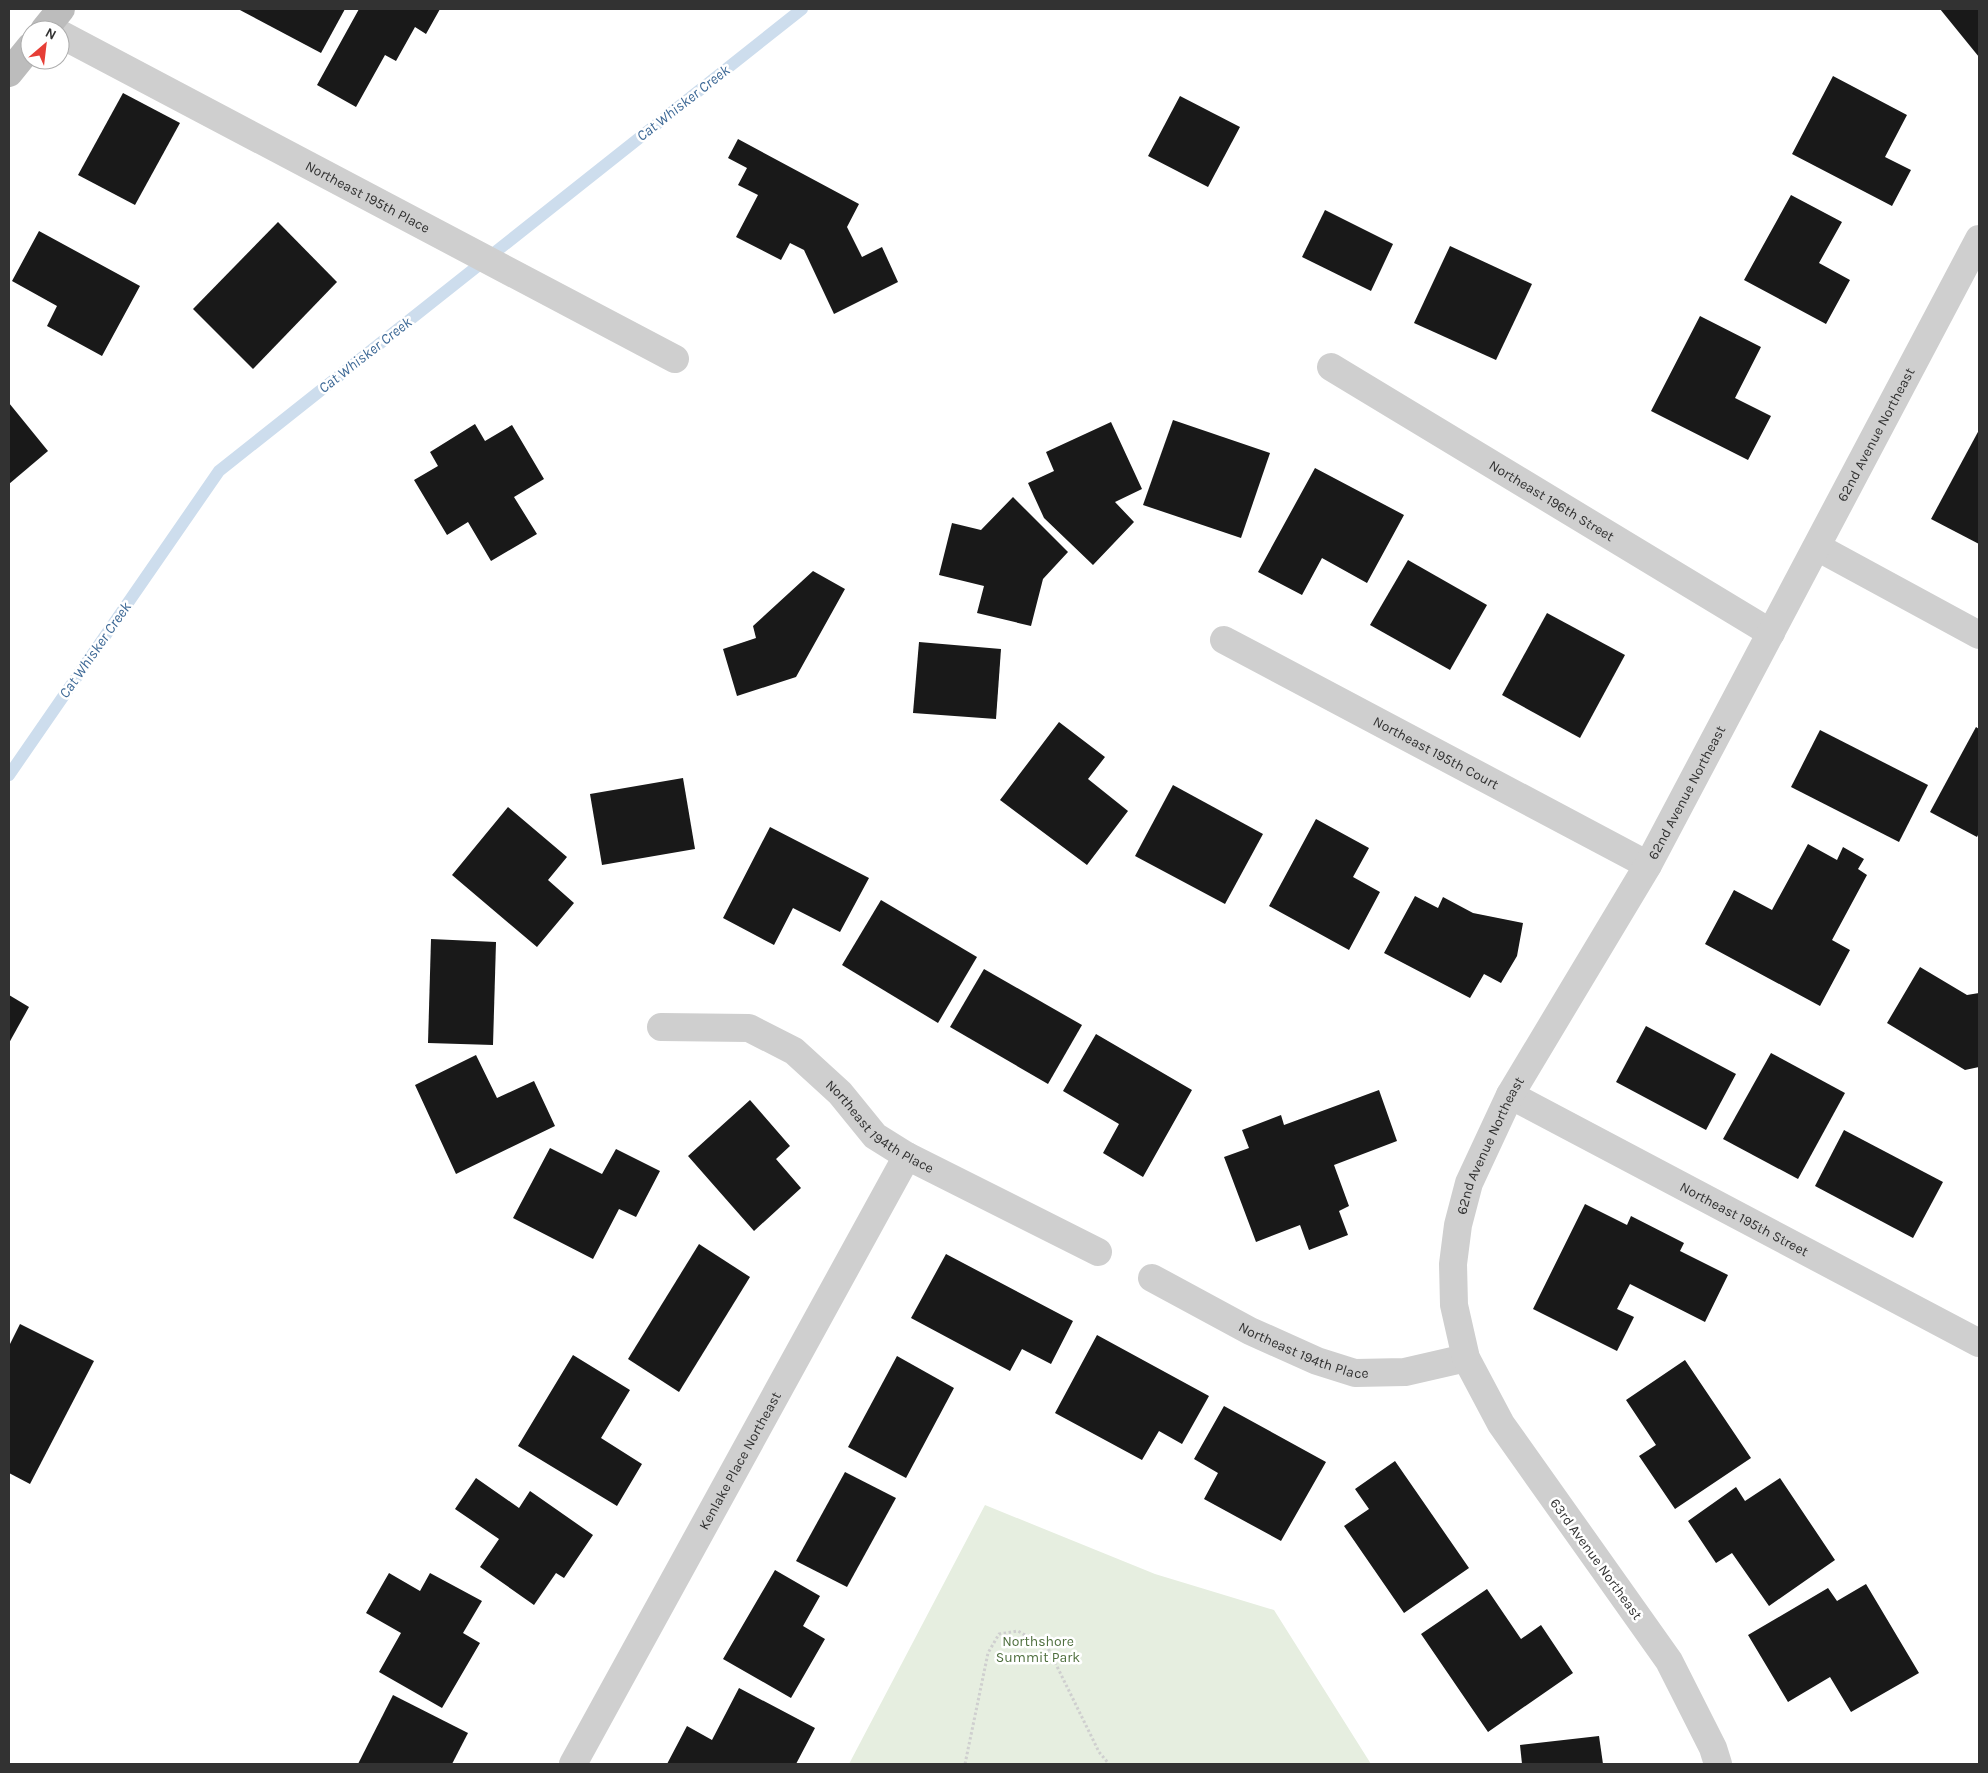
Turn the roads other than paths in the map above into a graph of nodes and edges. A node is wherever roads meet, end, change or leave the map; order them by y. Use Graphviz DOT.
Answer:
graph roads {
  1 [pos="70,40"];
  2 [pos="20,61"];
  3 [pos="9,73"];
  4 [pos="1979,239"];
  5 [pos="675,359"];
  6 [pos="1331,367"];
  7 [pos="1817,547"];
  8 [pos="1771,633"];
  9 [pos="1979,635"];
  10 [pos="1224,640"];
  11 [pos="1648,866"];
  12 [pos="661,1027"];
  13 [pos="1510,1095"];
  14 [pos="907,1156"];
  15 [pos="1098,1252"];
  16 [pos="1152,1278"];
  17 [pos="1979,1343"];
  18 [pos="1466,1358"];
  19 [pos="573,1764"];
  20 [pos="1718,1764"];
  1 -- 5 [label="street, Northeast 195th Place"];
  2 -- 3 [label="main road"];
  4 -- 7 [label="street, 62nd Avenue Northeast"];
  6 -- 8 [label="street, Northeast 196th Street"];
  7 -- 8 [label="street, 62nd Avenue Northeast"];
  7 -- 9 [label="street"];
  8 -- 11 [label="street, 62nd Avenue Northeast"];
  10 -- 11 [label="street, Northeast 195th Court"];
  11 -- 13 [label="street, 62nd Avenue Northeast"];
  12 -- 14 [label="street, Northeast 194th Place"];
  13 -- 17 [label="street, Northeast 195th Street"];
  13 -- 18 [label="street, 62nd Avenue Northeast"];
  14 -- 15 [label="street, Northeast 194th Place"];
  14 -- 19 [label="street, Kenlake Place Northeast"];
  16 -- 18 [label="street, Northeast 194th Place"];
  18 -- 20 [label="street, 63rd Avenue Northeast"];
}
